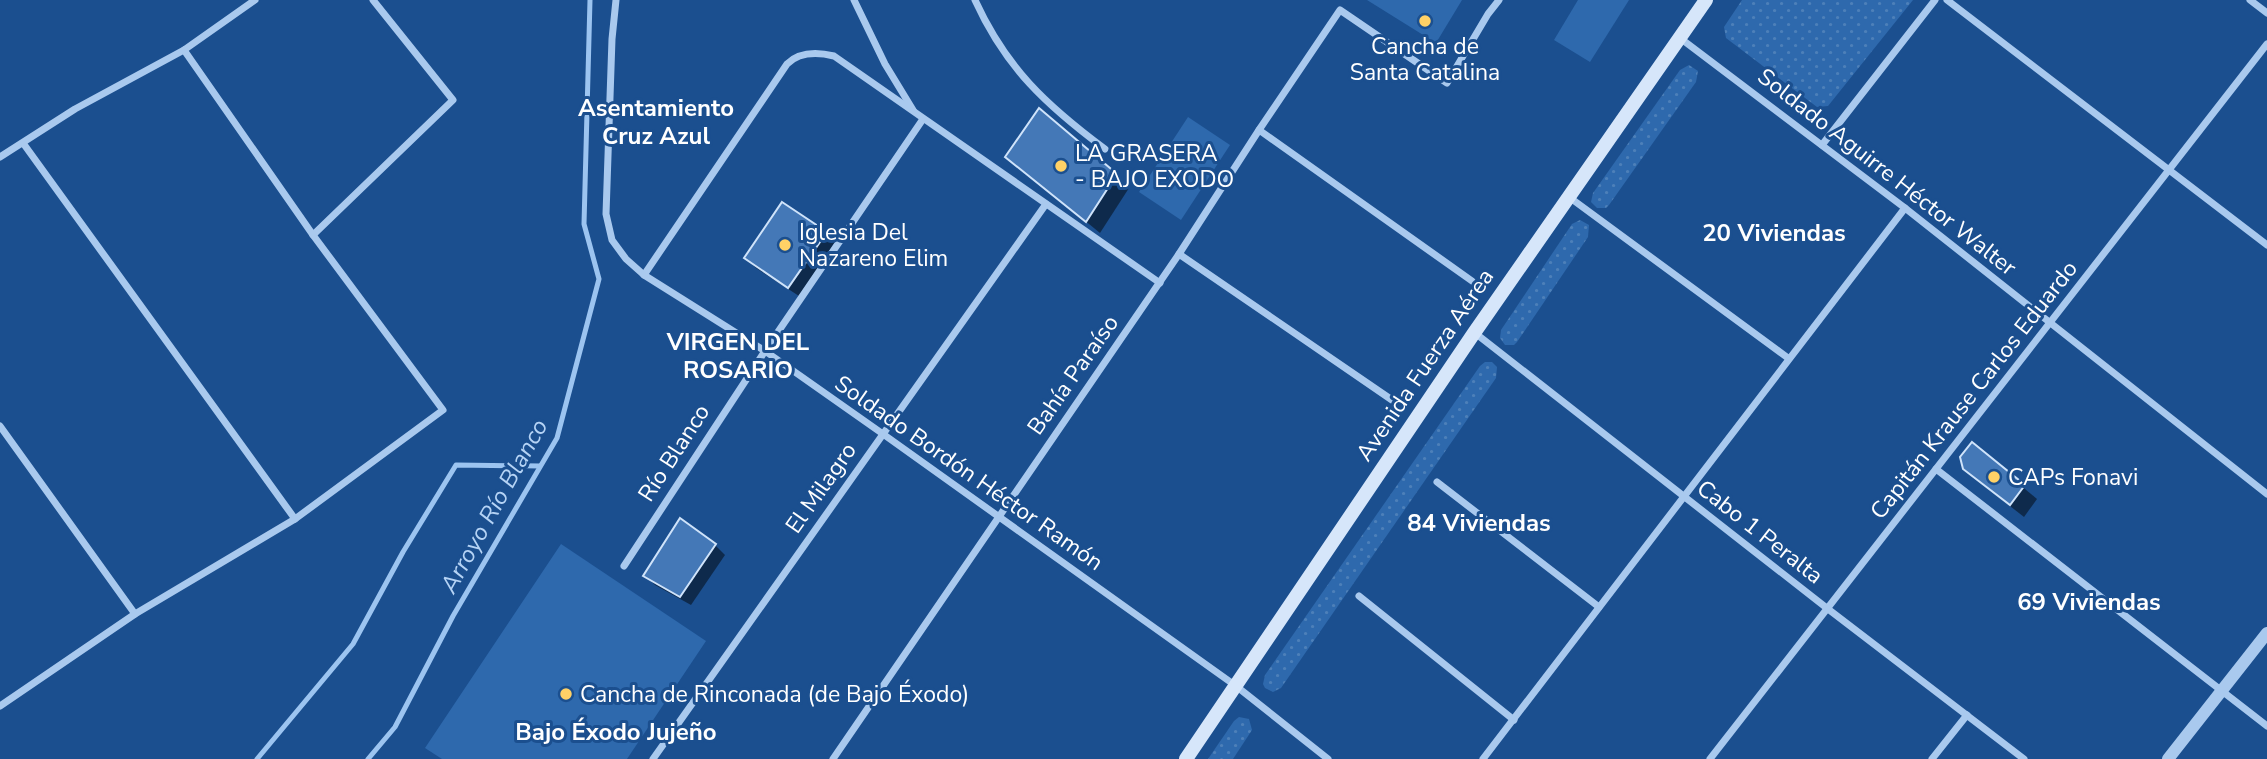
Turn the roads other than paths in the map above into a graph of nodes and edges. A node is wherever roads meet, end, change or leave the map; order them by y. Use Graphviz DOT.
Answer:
graph roads {
  1 [pos="256,0"];
  2 [pos="373,0"];
  3 [pos="616,0"];
  4 [pos="854,0"];
  5 [pos="975,0"];
  6 [pos="1499,0"];
  7 [pos="1706,0"];
  8 [pos="1934,0"];
  9 [pos="1947,0"];
  10 [pos="2250,0"];
  11 [pos="2267,13"];
  12 [pos="1680,38"];
  13 [pos="2267,44"];
  14 [pos="184,50"];
  15 [pos="916,114"];
  16 [pos="923,119"];
  17 [pos="1259,130"];
  18 [pos="23,143"];
  19 [pos="1822,145"];
  20 [pos="1105,149"];
  21 [pos="0,157"];
  22 [pos="2170,169"];
  23 [pos="1569,197"];
  24 [pos="1046,204"];
  25 [pos="1905,208"];
  26 [pos="313,235"];
  27 [pos="2267,245"];
  28 [pos="1179,254"];
  29 [pos="644,275"];
  30 [pos="1472,281"];
  31 [pos="1160,283"];
  32 [pos="2050,323"];
  33 [pos="1474,332"];
  34 [pos="765,351"];
  35 [pos="1788,358"];
  36 [pos="1392,400"];
  37 [pos="0,426"];
  38 [pos="883,434"];
  39 [pos="1936,469"];
  40 [pos="1437,482"];
  41 [pos="2267,494"];
  42 [pos="1684,497"];
  43 [pos="999,517"];
  44 [pos="295,519"];
  45 [pos="624,566"];
  46 [pos="1359,596"];
  47 [pos="1599,607"];
  48 [pos="1828,609"];
  49 [pos="135,614"];
  50 [pos="2267,633"];
  51 [pos="1236,686"];
  52 [pos="2221,692"];
  53 [pos="0,706"];
  54 [pos="1967,715"];
  55 [pos="1514,720"];
  56 [pos="2267,726"];
  57 [pos="655,756"];
  58 [pos="664,759"];
  59 [pos="833,759"];
  60 [pos="1186,759"];
  61 [pos="1328,759"];
  62 [pos="1483,759"];
  63 [pos="1710,759"];
  64 [pos="1932,759"];
  65 [pos="2024,759"];
  66 [pos="2168,759"];
  1 -- 14 [label="street"];
  2 -- 26 [label="street"];
  3 -- 29 [label="street, Soldado Bordón Héctor Ramón"];
  4 -- 15 [label="street"];
  5 -- 20 [label="street"];
  6 -- 17 [label="street, Bahía Paraíso"];
  7 -- 12 [label="main road, Avenida Fuerza Aérea"];
  8 -- 19 [label="street"];
  9 -- 22 [label="street"];
  10 -- 11 [label="street"];
  12 -- 19 [label="street, Soldado Aguirre Héctor Walter"];
  12 -- 23 [label="main road, Avenida Fuerza Aérea"];
  13 -- 22 [label="street, Capitán Krause Carlos Eduardo"];
  14 -- 18 [label="street"];
  14 -- 26 [label="street"];
  15 -- 16 [label="street"];
  15 -- 29 [label="street"];
  16 -- 24 [label="street"];
  16 -- 34 [label="street, Río Blanco"];
  17 -- 28 [label="street, Bahía Paraíso"];
  17 -- 30 [label="street"];
  18 -- 21 [label="street"];
  18 -- 44 [label="street"];
  19 -- 25 [label="street, Soldado Aguirre Héctor Walter"];
  22 -- 27 [label="street"];
  22 -- 32 [label="street, Capitán Krause Carlos Eduardo"];
  23 -- 33 [label="main road, Avenida Fuerza Aérea"];
  23 -- 35 [label="street"];
  24 -- 31 [label="street"];
  24 -- 38 [label="street, El Milagro"];
  25 -- 32 [label="street, Soldado Aguirre Héctor Walter"];
  25 -- 35 [label="street"];
  26 -- 44 [label="street"];
  28 -- 31 [label="street, Bahía Paraíso"];
  28 -- 36 [label="street"];
  29 -- 34 [label="street, Soldado Bordón Héctor Ramón"];
  31 -- 43 [label="street, Bahía Paraíso"];
  32 -- 39 [label="street, Capitán Krause Carlos Eduardo"];
  32 -- 41 [label="street, Soldado Aguirre Héctor Walter"];
  33 -- 42 [label="street, Cabo 1 Peralta"];
  33 -- 51 [label="main road, Avenida Fuerza Aérea"];
  34 -- 38 [label="street, Soldado Bordón Héctor Ramón"];
  34 -- 45 [label="street, Río Blanco"];
  35 -- 42 [label="street"];
  37 -- 49 [label="street"];
  38 -- 43 [label="street, Soldado Bordón Héctor Ramón"];
  38 -- 57 [label="street, El Milagro"];
  39 -- 48 [label="street, Capitán Krause Carlos Eduardo"];
  39 -- 52 [label="street"];
  40 -- 47 [label="street"];
  42 -- 47 [label="street"];
  42 -- 48 [label="street, Cabo 1 Peralta"];
  43 -- 51 [label="street, Soldado Bordón Héctor Ramón"];
  43 -- 59 [label="street, Bahía Paraíso"];
  44 -- 49 [label="street"];
  46 -- 55 [label="street"];
  47 -- 55 [label="street"];
  48 -- 54 [label="street, Cabo 1 Peralta"];
  48 -- 63 [label="street, Capitán Krause Carlos Eduardo"];
  49 -- 53 [label="street"];
  50 -- 52 [label="street"];
  51 -- 60 [label="main road, Avenida Fuerza Aérea"];
  51 -- 61 [label="street, Soldado Bordón Héctor Ramón"];
  52 -- 56 [label="street"];
  52 -- 66 [label="street"];
  54 -- 64 [label="street"];
  54 -- 65 [label="street, Cabo 1 Peralta"];
  55 -- 62 [label="street"];
  57 -- 58 [label="street"];
}
